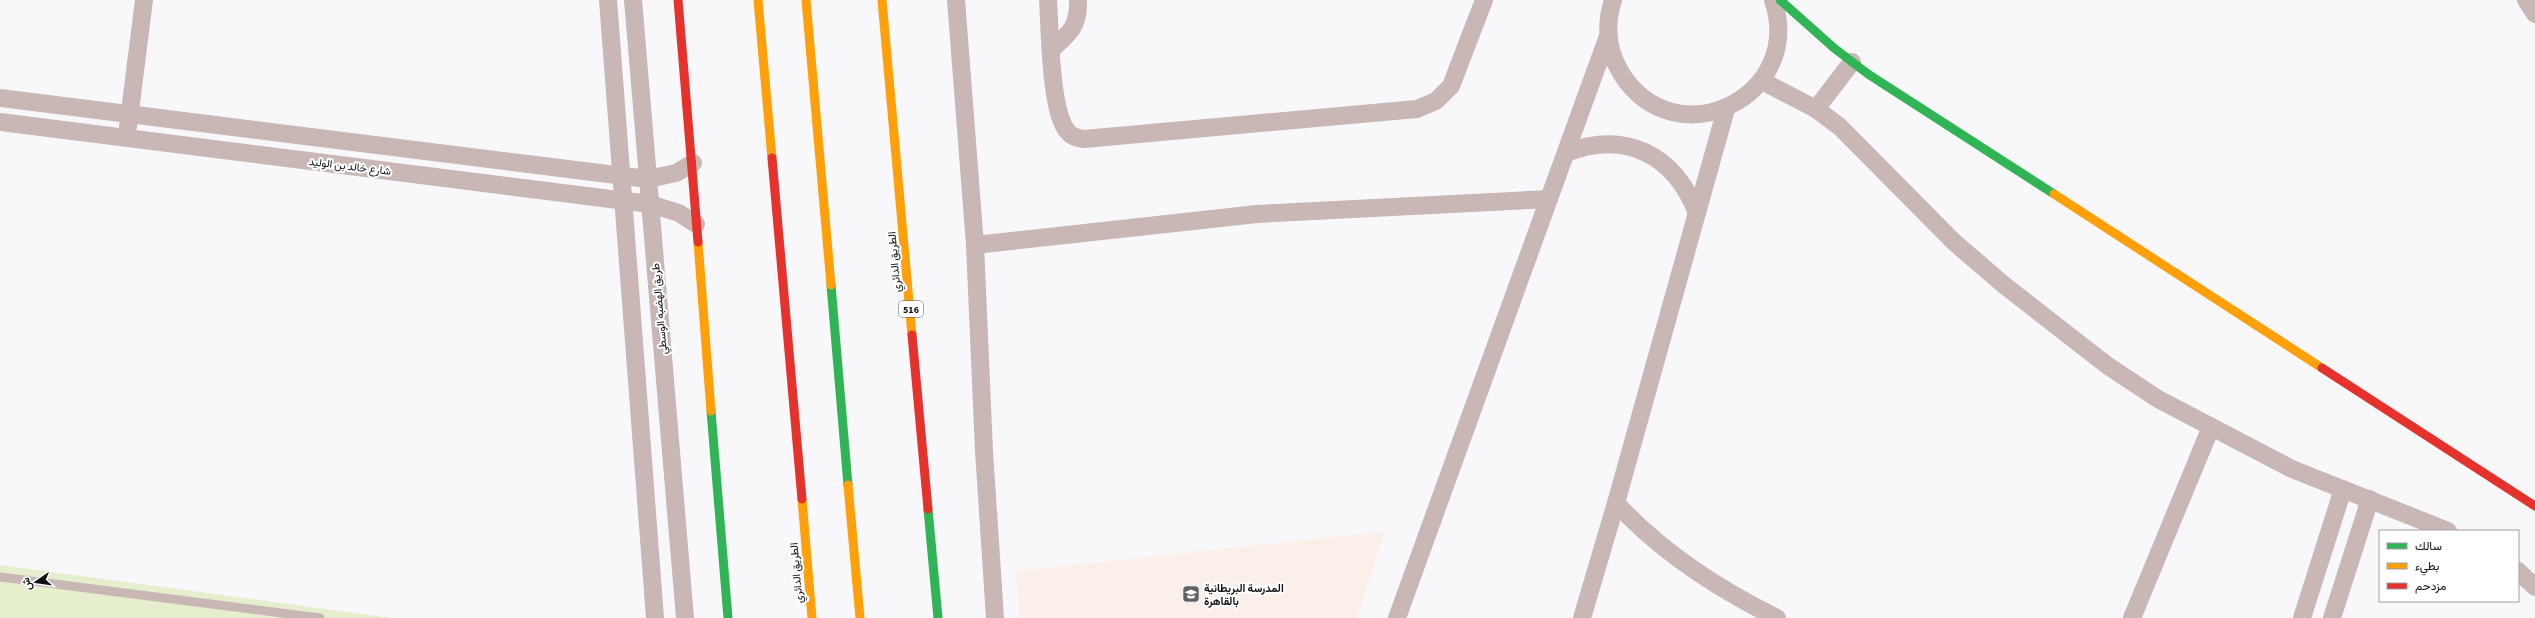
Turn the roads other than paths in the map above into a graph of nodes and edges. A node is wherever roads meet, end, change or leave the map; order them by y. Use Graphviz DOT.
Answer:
graph roads {
  1 [pos="144,0"];
  2 [pos="608,0"];
  3 [pos="633,0"];
  4 [pos="678,0"];
  5 [pos="758,0"];
  6 [pos="806,0"];
  7 [pos="882,0"];
  8 [pos="956,0"];
  9 [pos="1048,0"];
  10 [pos="1078,0"];
  11 [pos="1484,0"];
  12 [pos="1613,0"];
  13 [pos="1773,0"];
  14 [pos="1780,0"];
  15 [pos="2526,0"];
  16 [pos="2535,14"];
  17 [pos="1608,36"];
  18 [pos="1052,49"];
  19 [pos="1852,62"];
  20 [pos="1762,81"];
  21 [pos="0,98"];
  22 [pos="1726,109"];
  23 [pos="1816,109"];
  24 [pos="130,115"];
  25 [pos="0,122"];
  26 [pos="127,138"];
  27 [pos="1566,153"];
  28 [pos="693,163"];
  29 [pos="622,176"];
  30 [pos="648,179"];
  31 [pos="1548,199"];
  32 [pos="623,200"];
  33 [pos="650,204"];
  34 [pos="1697,213"];
  35 [pos="696,224"];
  36 [pos="975,245"];
  37 [pos="2211,427"];
  38 [pos="2343,488"];
  39 [pos="2517,494"];
  40 [pos="2535,495"];
  41 [pos="2370,499"];
  42 [pos="1616,503"];
  43 [pos="2535,506"];
  44 [pos="2446,530"];
  45 [pos="2519,572"];
  46 [pos="0,577"];
  47 [pos="2535,587"];
  48 [pos="320,618"];
  49 [pos="655,618"];
  50 [pos="685,618"];
  51 [pos="728,618"];
  52 [pos="812,618"];
  53 [pos="860,618"];
  54 [pos="938,618"];
  55 [pos="995,618"];
  56 [pos="1397,618"];
  57 [pos="1582,618"];
  58 [pos="1777,618"];
  59 [pos="2132,618"];
  60 [pos="2302,618"];
  61 [pos="2332,618"];
  1 -- 24 [label="street"];
  2 -- 29 [label="street"];
  3 -- 30 [label="street, طريق الهضبه الوسطي"];
  4 -- 28 [label="main road"];
  5 -- 52 [label="main road, الطريق الدائري"];
  6 -- 53 [label="main road"];
  7 -- 54 [label="main road, الطريق الدائري / 516"];
  8 -- 36 [label="street"];
  9 -- 18 [label="street"];
  10 -- 18 [label="street"];
  11 -- 18 [label="street"];
  12 -- 17 [label="street"];
  13 -- 20 [label="street"];
  14 -- 19 [label="main road"];
  15 -- 16 [label="street"];
  17 -- 22 [label="street"];
  17 -- 27 [label="street"];
  19 -- 23 [label="street"];
  19 -- 39 [label="main road"];
  20 -- 22 [label="street"];
  20 -- 23 [label="street"];
  21 -- 24 [label="street"];
  22 -- 34 [label="street"];
  23 -- 37 [label="street"];
  24 -- 26 [label="street"];
  24 -- 29 [label="street"];
  25 -- 26 [label="street, شارع خالد بن الوليد"];
  26 -- 32 [label="street, شارع خالد بن الوليد"];
  27 -- 31 [label="street"];
  27 -- 34 [label="street"];
  28 -- 30 [label="street"];
  28 -- 35 [label="main road"];
  29 -- 30 [label="street"];
  29 -- 32 [label="street"];
  30 -- 33 [label="street, طريق الهضبه الوسطي"];
  31 -- 36 [label="street"];
  31 -- 56 [label="street"];
  32 -- 33 [label="street, شارع خالد بن الوليد"];
  32 -- 49 [label="street"];
  33 -- 35 [label="street, شارع خالد بن الوليد"];
  33 -- 50 [label="street, طريق الهضبه الوسطي"];
  34 -- 42 [label="street"];
  35 -- 51 [label="main road"];
  36 -- 55 [label="street"];
  37 -- 38 [label="street"];
  37 -- 59 [label="street"];
  38 -- 41 [label="street"];
  38 -- 60 [label="street"];
  39 -- 40 [label="street"];
  39 -- 43 [label="main road"];
  41 -- 44 [label="street"];
  41 -- 61 [label="street"];
  42 -- 57 [label="street"];
  42 -- 58 [label="street"];
  45 -- 47 [label="street"];
  46 -- 48 [label="lane"];
}
